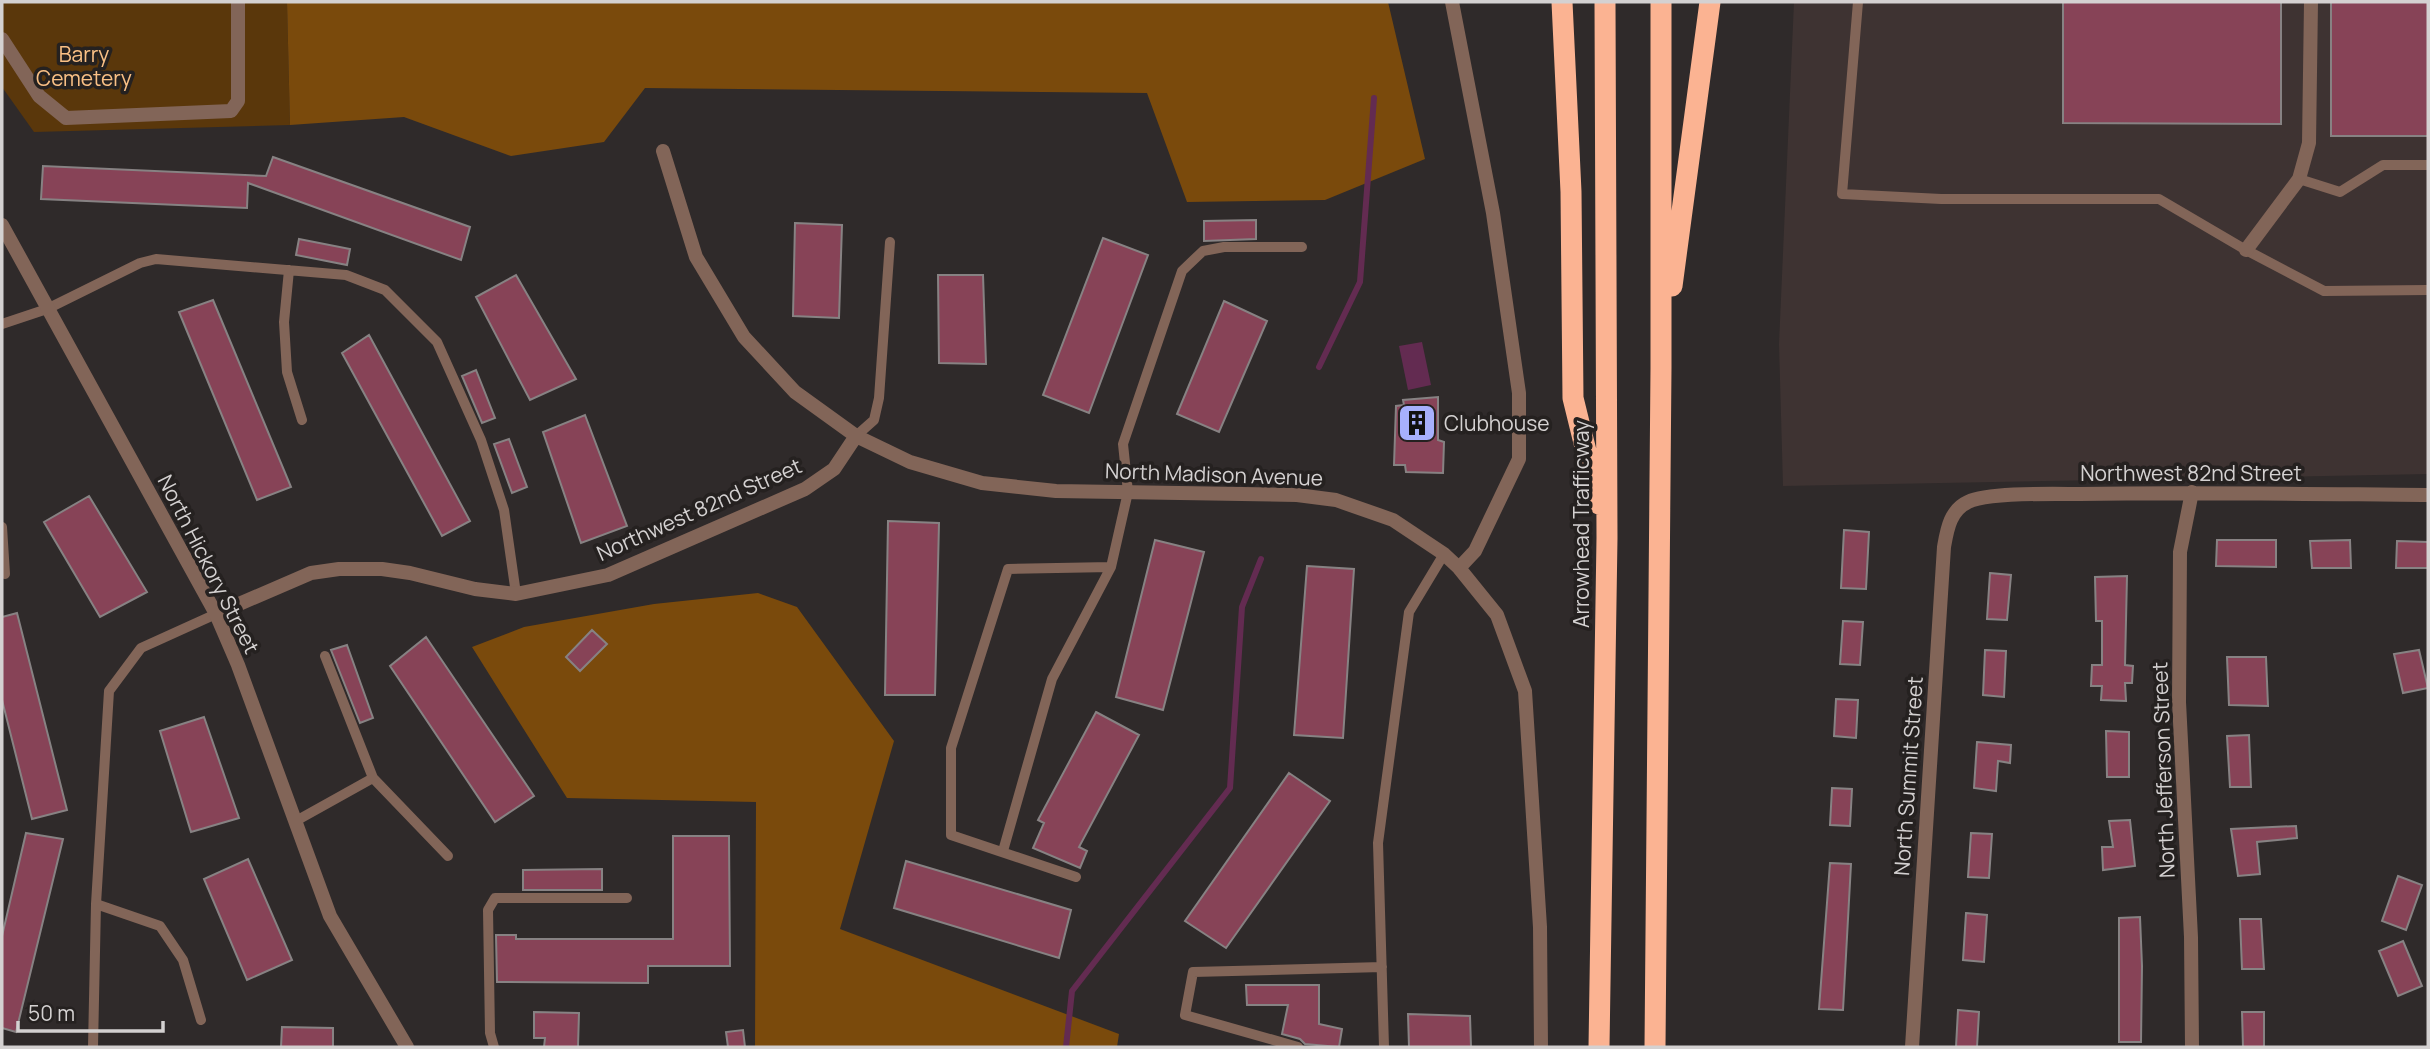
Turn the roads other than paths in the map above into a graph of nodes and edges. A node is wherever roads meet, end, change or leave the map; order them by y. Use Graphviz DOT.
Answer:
graph roads {
  1 [pos="237,2"];
  2 [pos="1452,2"];
  3 [pos="1562,2"];
  4 [pos="1605,2"];
  5 [pos="1661,2"];
  6 [pos="1710,2"];
  7 [pos="1858,2"];
  8 [pos="2311,2"];
  9 [pos="2,39"];
  10 [pos="663,151"];
  11 [pos="2428,165"];
  12 [pos="2299,179"];
  13 [pos="2,225"];
  14 [pos="890,242"];
  15 [pos="1302,247"];
  16 [pos="2246,250"];
  17 [pos="289,270"];
  18 [pos="2428,290"];
  19 [pos="47,309"];
  20 [pos="2,324"];
  21 [pos="1661,368"];
  22 [pos="302,420"];
  23 [pos="856,436"];
  24 [pos="1128,492"];
  25 [pos="2192,492"];
  26 [pos="2428,495"];
  27 [pos="1957,510"];
  28 [pos="2,527"];
  29 [pos="1607,538"];
  30 [pos="1444,554"];
  31 [pos="1111,567"];
  32 [pos="1459,568"];
  33 [pos="5,574"];
  34 [pos="516,594"];
  35 [pos="216,614"];
  36 [pos="325,656"];
  37 [pos="373,778"];
  38 [pos="294,822"];
  39 [pos="1003,851"];
  40 [pos="449,856"];
  41 [pos="1076,877"];
  42 [pos="627,898"];
  43 [pos="96,904"];
  44 [pos="1382,967"];
  45 [pos="201,1020"];
  46 [pos="93,1047"];
  47 [pos="407,1047"];
  48 [pos="494,1047"];
  49 [pos="1298,1047"];
  50 [pos="1384,1047"];
  51 [pos="1541,1047"];
  52 [pos="1599,1047"];
  53 [pos="1655,1047"];
  54 [pos="1912,1047"];
  55 [pos="2192,1047"];
  1 -- 9 [label="street"];
  2 -- 32 [label="street"];
  3 -- 29 [label="highway"];
  4 -- 29 [label="highway, Arrowhead Trafficway"];
  5 -- 21 [label="highway"];
  6 -- 21 [label="highway"];
  7 -- 16 [label="lane"];
  8 -- 12 [label="street"];
  10 -- 23 [label="street, North Madison Avenue"];
  11 -- 12 [label="lane"];
  12 -- 16 [label="street"];
  13 -- 19 [label="street, North Hickory Street"];
  14 -- 23 [label="lane"];
  15 -- 24 [label="lane"];
  16 -- 18 [label="lane"];
  17 -- 19 [label="lane"];
  17 -- 22 [label="lane"];
  17 -- 34 [label="lane"];
  19 -- 20 [label="lane"];
  19 -- 35 [label="street, North Hickory Street"];
  21 -- 53 [label="highway"];
  23 -- 24 [label="street, North Madison Avenue"];
  23 -- 34 [label="street, Northwest 82nd Street"];
  24 -- 30 [label="street, North Madison Avenue"];
  24 -- 31 [label="lane"];
  25 -- 26 [label="street, Northwest 82nd Street"];
  25 -- 27 [label="street, Northwest 82nd Street"];
  25 -- 55 [label="street, North Jefferson Street"];
  27 -- 54 [label="street, North Summit Street"];
  28 -- 33 [label="lane"];
  29 -- 52 [label="highway, Arrowhead Trafficway"];
  30 -- 32 [label="street, North Madison Avenue"];
  30 -- 44 [label="lane"];
  31 -- 39 [label="lane"];
  31 -- 39 [label="lane"];
  32 -- 51 [label="street, North Madison Avenue"];
  34 -- 35 [label="street, Northwest 82nd Street"];
  35 -- 38 [label="street, North Hickory Street"];
  35 -- 43 [label="lane"];
  36 -- 37 [label="lane"];
  37 -- 38 [label="lane"];
  37 -- 40 [label="lane"];
  38 -- 47 [label="street, North Hickory Street"];
  39 -- 41 [label="lane"];
  42 -- 48 [label="lane"];
  43 -- 45 [label="lane"];
  43 -- 46 [label="lane"];
  44 -- 49 [label="lane"];
  44 -- 50 [label="lane"];
}
